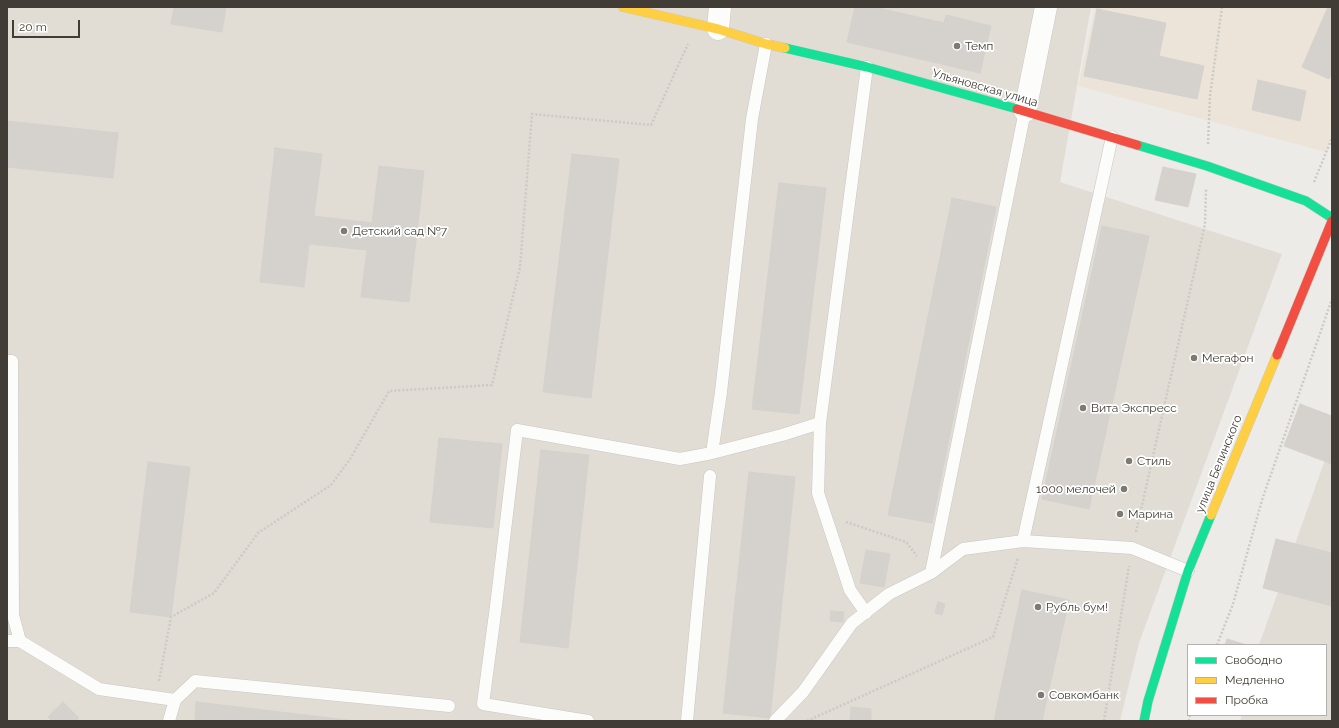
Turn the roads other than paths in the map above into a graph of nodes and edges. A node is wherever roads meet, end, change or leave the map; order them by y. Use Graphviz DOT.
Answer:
graph roads {
  1 [pos="623,7"];
  2 [pos="720,7"];
  3 [pos="1046,7"];
  4 [pos="718,29"];
  5 [pos="766,44"];
  6 [pos="867,67"];
  7 [pos="1025,111"];
  8 [pos="1112,137"];
  9 [pos="1332,220"];
  10 [pos="7,360"];
  11 [pos="820,423"];
  12 [pos="712,453"];
  13 [pos="710,476"];
  14 [pos="1023,541"];
  15 [pos="1188,572"];
  16 [pos="931,573"];
  17 [pos="866,613"];
  18 [pos="7,641"];
  19 [pos="20,642"];
  20 [pos="175,700"];
  21 [pos="449,706"];
  22 [pos="169,721"];
  23 [pos="588,721"];
  24 [pos="688,721"];
  25 [pos="775,721"];
  26 [pos="1144,721"];
  1 -- 4 [label="street, Ульяновская улица"];
  2 -- 4 [label="street"];
  3 -- 7 [label="street"];
  4 -- 5 [label="street, Ульяновская улица"];
  5 -- 6 [label="street, Ульяновская улица"];
  5 -- 12 [label="lane"];
  6 -- 7 [label="street, Ульяновская улица"];
  6 -- 11 [label="lane"];
  7 -- 8 [label="street, Ульяновская улица"];
  7 -- 16 [label="lane"];
  8 -- 9 [label="street, Ульяновская улица"];
  8 -- 14 [label="lane"];
  9 -- 15 [label="street, улица Белинского"];
  10 -- 19 [label="lane"];
  11 -- 12 [label="lane"];
  11 -- 17 [label="lane"];
  12 -- 23 [label="lane"];
  13 -- 24 [label="lane"];
  14 -- 15 [label="lane"];
  14 -- 16 [label="lane"];
  15 -- 26 [label="street, улица Белинского"];
  16 -- 17 [label="lane"];
  17 -- 25 [label="lane"];
  18 -- 19 [label="lane"];
  19 -- 20 [label="lane"];
  20 -- 21 [label="lane"];
  20 -- 22 [label="lane"];
}
